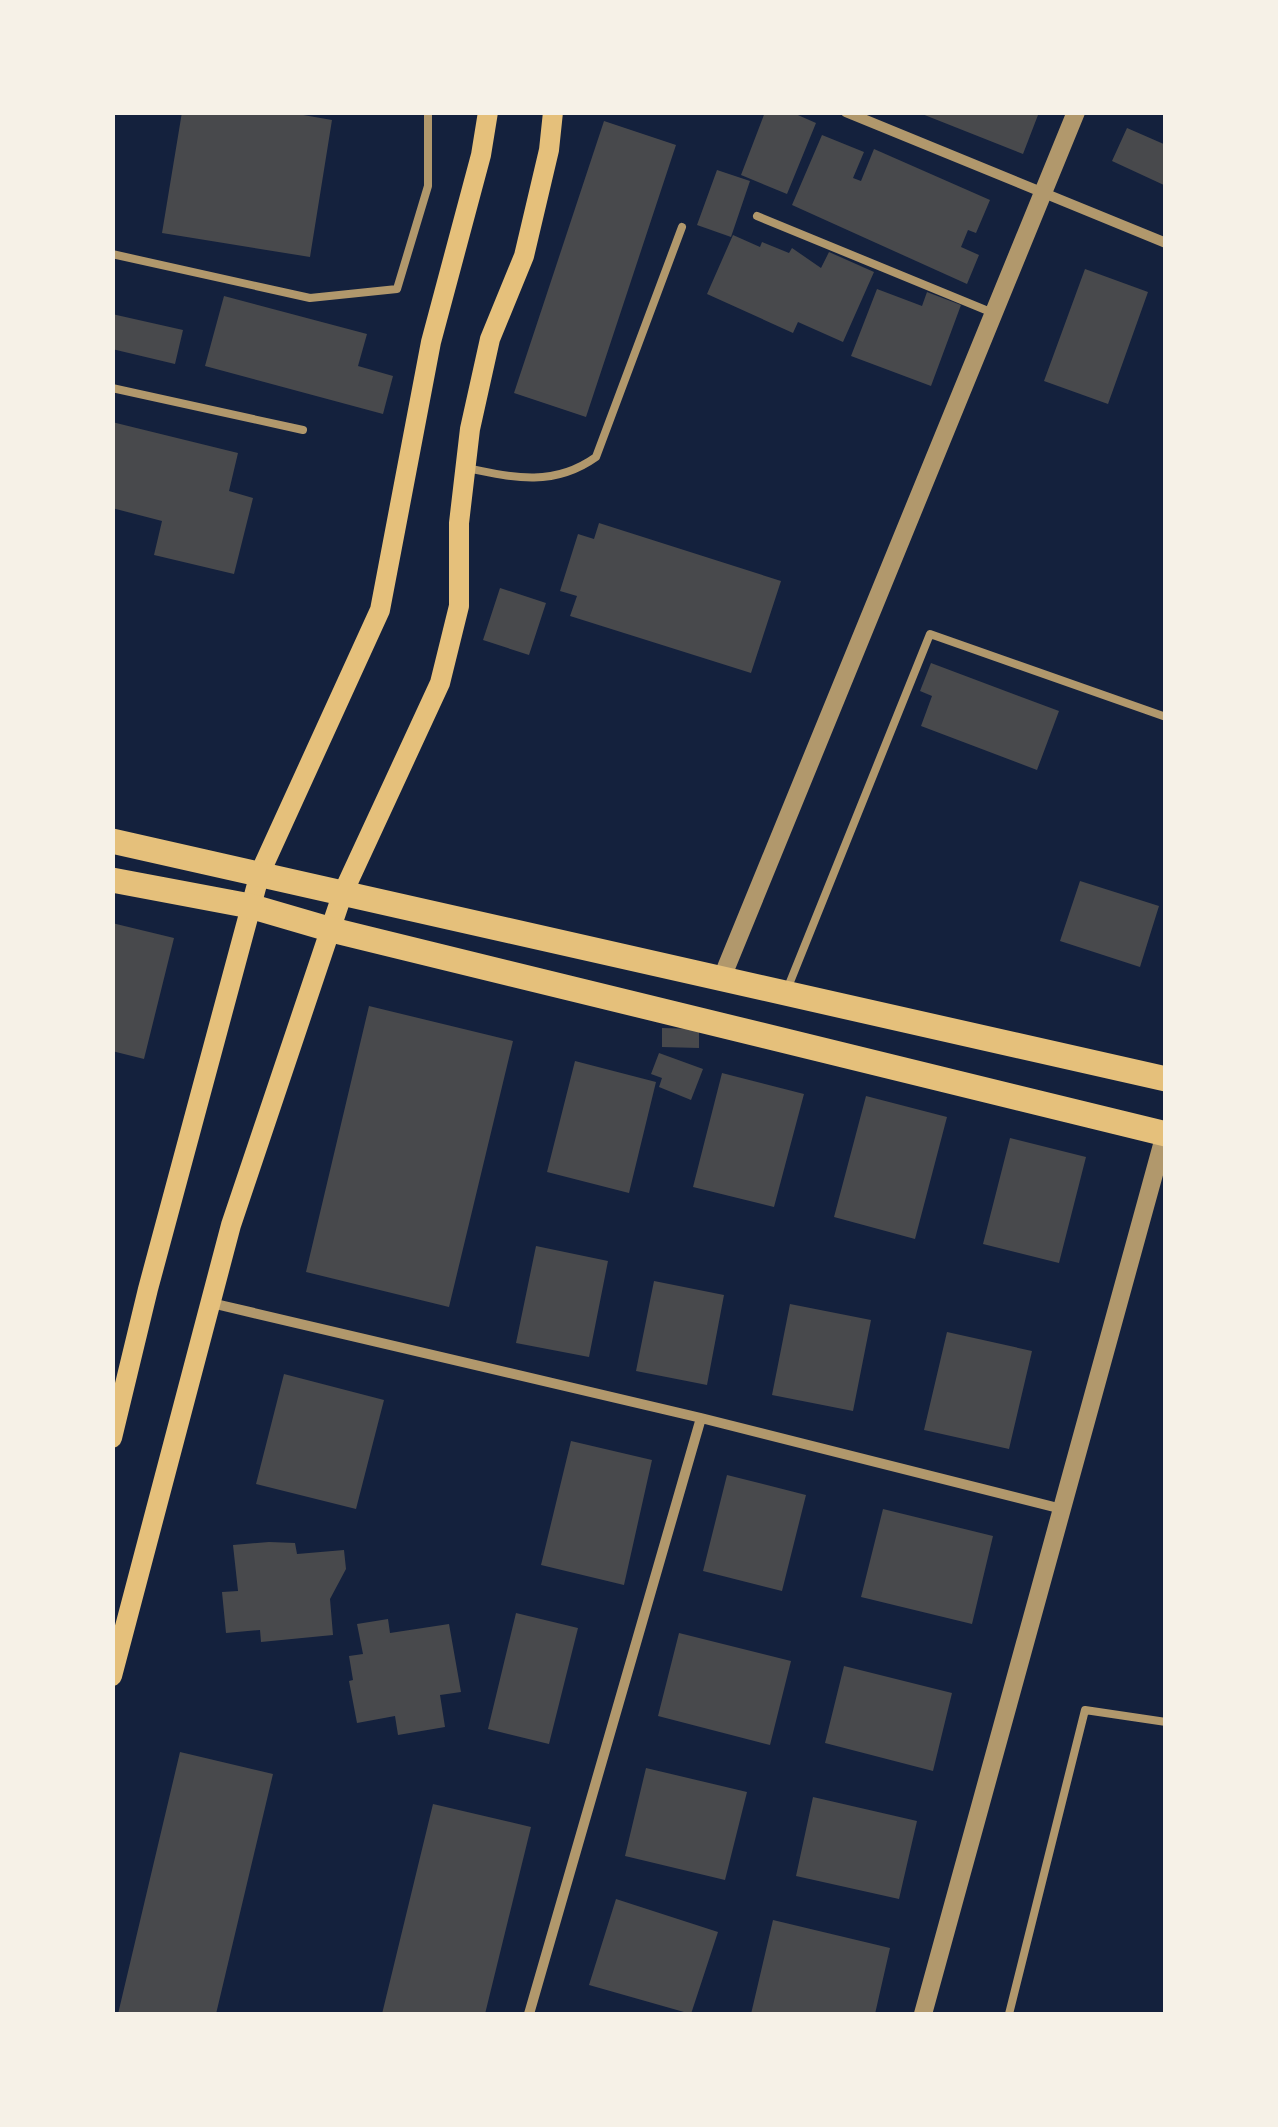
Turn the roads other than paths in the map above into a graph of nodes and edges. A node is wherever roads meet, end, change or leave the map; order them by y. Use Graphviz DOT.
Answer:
graph roads {
  1 [pos="428,112"];
  2 [pos="488,112"];
  3 [pos="552,112"];
  4 [pos="846,112"];
  5 [pos="1076,112"];
  6 [pos="877,118"];
  7 [pos="1042,195"];
  8 [pos="757,216"];
  9 [pos="682,227"];
  10 [pos="1166,243"];
  11 [pos="112,254"];
  12 [pos="993,313"];
  13 [pos="112,388"];
  14 [pos="303,430"];
  15 [pos="466,467"];
  16 [pos="1166,717"];
  17 [pos="112,842"];
  18 [pos="260,872"];
  19 [pos="112,880"];
  20 [pos="342,895"];
  21 [pos="250,906"];
  22 [pos="332,930"];
  23 [pos="720,980"];
  24 [pos="785,995"];
  25 [pos="1166,1079"];
  26 [pos="1165,1134"];
  27 [pos="207,1302"];
  28 [pos="702,1418"];
  29 [pos="112,1438"];
  30 [pos="1062,1509"];
  31 [pos="112,1676"];
  32 [pos="1166,1722"];
  33 [pos="529,2014"];
  34 [pos="923,2014"];
  35 [pos="1009,2014"];
  1 -- 11 [label="lane"];
  2 -- 18 [label="main road"];
  3 -- 15 [label="main road"];
  4 -- 6 [label="street"];
  5 -- 7 [label="street"];
  6 -- 7 [label="street"];
  7 -- 10 [label="street"];
  7 -- 12 [label="street"];
  8 -- 12 [label="lane"];
  9 -- 15 [label="lane"];
  12 -- 23 [label="street"];
  13 -- 14 [label="lane"];
  15 -- 20 [label="main road"];
  16 -- 24 [label="lane"];
  17 -- 18 [label="main road"];
  18 -- 20 [label="main road"];
  18 -- 21 [label="main road"];
  19 -- 21 [label="main road"];
  20 -- 22 [label="main road"];
  20 -- 23 [label="main road"];
  21 -- 22 [label="main road"];
  21 -- 29 [label="main road"];
  22 -- 26 [label="main road"];
  22 -- 27 [label="main road"];
  23 -- 24 [label="main road"];
  24 -- 25 [label="main road"];
  26 -- 30 [label="street"];
  27 -- 28 [label="street"];
  27 -- 31 [label="main road"];
  28 -- 30 [label="street"];
  28 -- 33 [label="street"];
  30 -- 34 [label="street"];
  32 -- 35 [label="lane"];
}
